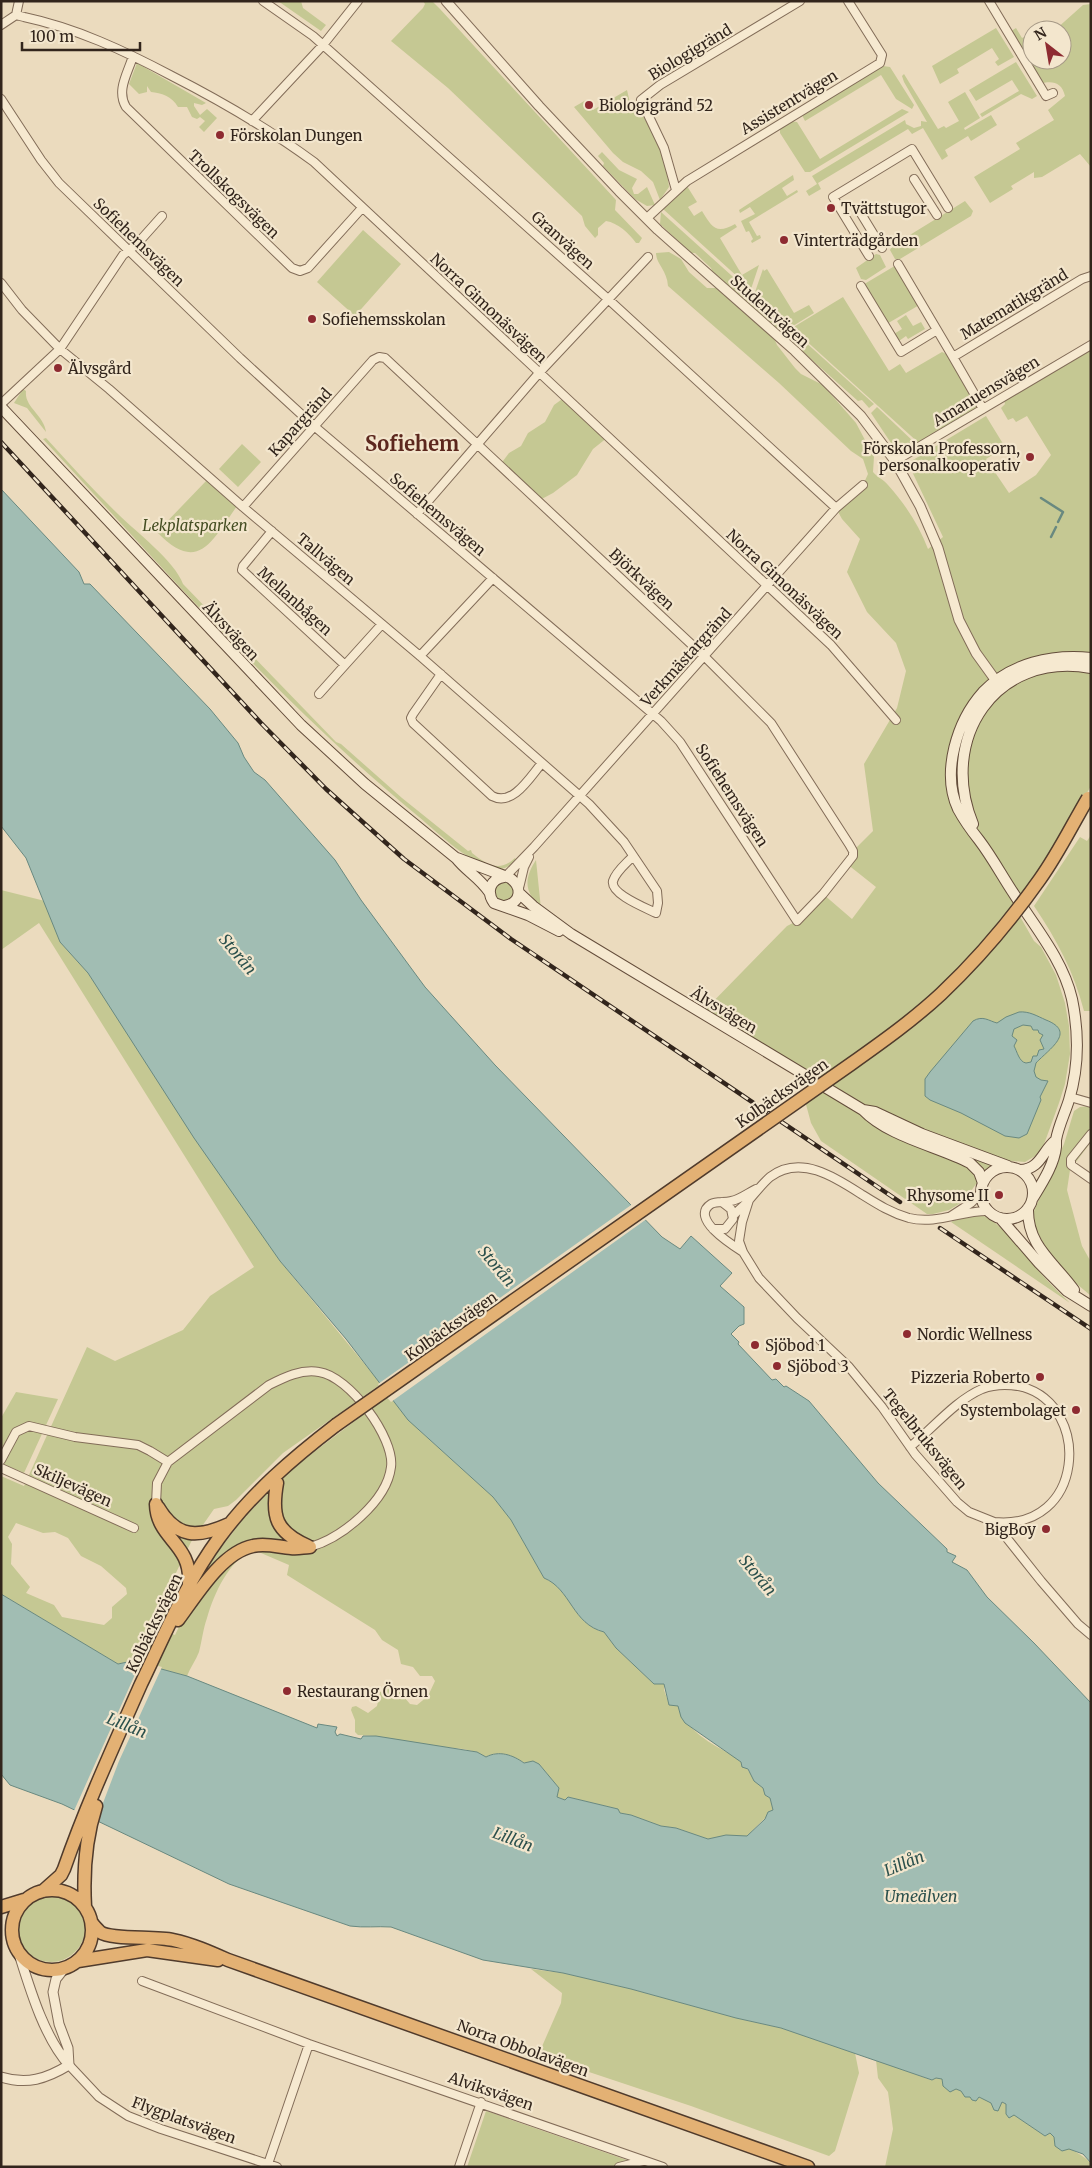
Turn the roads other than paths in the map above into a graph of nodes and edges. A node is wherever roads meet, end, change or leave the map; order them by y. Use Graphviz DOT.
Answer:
graph roads {
  1 [pos="19,1"];
  2 [pos="264,1"];
  3 [pos="358,1"];
  4 [pos="446,1"];
  5 [pos="800,1"];
  6 [pos="848,1"];
  7 [pos="989,1"];
  8 [pos="16,15"];
  9 [pos="1,25"];
  10 [pos="323,45"];
  11 [pos="133,56"];
  12 [pos="1054,93"];
  13 [pos="1,99"];
  14 [pos="252,121"];
  15 [pos="914,179"];
  16 [pos="676,190"];
  17 [pos="362,208"];
  18 [pos="948,208"];
  19 [pos="860,212"];
  20 [pos="936,215"];
  21 [pos="162,216"];
  22 [pos="646,218"];
  23 [pos="882,248"];
  24 [pos="128,250"];
  25 [pos="869,256"];
  26 [pos="648,257"];
  27 [pos="898,264"];
  28 [pos="1091,276"];
  29 [pos="1,283"];
  30 [pos="861,286"];
  31 [pos="608,299"];
  32 [pos="937,330"];
  33 [pos="1091,345"];
  34 [pos="60,349"];
  35 [pos="379,357"];
  36 [pos="953,357"];
  37 [pos="539,373"];
  38 [pos="1,405"];
  39 [pos="983,409"];
  40 [pos="314,426"];
  41 [pos="478,443"];
  42 [pos="895,461"];
  43 [pos="863,485"];
  44 [pos="243,507"];
  45 [pos="836,508"];
  46 [pos="417,514"];
  47 [pos="272,531"];
  48 [pos="493,578"];
  49 [pos="768,586"];
  50 [pos="382,624"];
  51 [pos="420,656"];
  52 [pos="705,657"];
  53 [pos="1091,658"];
  54 [pos="345,665"];
  55 [pos="1091,668"];
  56 [pos="441,674"];
  57 [pos="999,684"];
  58 [pos="319,694"];
  59 [pos="653,714"];
  60 [pos="896,720"];
  61 [pos="542,763"];
  62 [pos="580,796"];
  63 [pos="1090,800"];
  64 [pos="532,850"];
  65 [pos="633,856"];
  66 [pos="456,858"];
  67 [pos="505,877"];
  68 [pos="519,890"];
  69 [pos="490,893"];
  70 [pos="505,906"];
  71 [pos="797,921"];
  72 [pos="570,934"];
  73 [pos="1070,1097"];
  74 [pos="1091,1103"];
  75 [pos="863,1110"];
  76 [pos="1091,1134"];
  77 [pos="1056,1140"];
  78 [pos="1015,1169"];
  79 [pos="1091,1179"];
  80 [pos="758,1188"];
  81 [pos="982,1188"];
  82 [pos="1032,1198"];
  83 [pos="749,1200"];
  84 [pos="722,1202"];
  85 [pos="1028,1208"];
  86 [pos="989,1211"];
  87 [pos="950,1217"];
  88 [pos="1000,1218"];
  89 [pos="732,1219"];
  90 [pos="713,1228"];
  91 [pos="740,1241"];
  92 [pos="743,1252"];
  93 [pos="1079,1297"];
  94 [pos="1091,1306"];
  95 [pos="339,1428"];
  96 [pos="910,1447"];
  97 [pos="1,1460"];
  98 [pos="168,1462"];
  99 [pos="1,1468"];
  100 [pos="276,1483"];
  101 [pos="156,1504"];
  102 [pos="232,1522"];
  103 [pos="994,1522"];
  104 [pos="134,1528"];
  105 [pos="314,1546"];
  106 [pos="189,1586"];
  107 [pos="178,1620"];
  108 [pos="168,1633"];
  109 [pos="1091,1635"];
  110 [pos="81,1838"];
  111 [pos="43,1890"];
  112 [pos="24,1900"];
  113 [pos="1,1906"];
  114 [pos="86,1907"];
  115 [pos="92,1923"];
  116 [pos="6,1933"];
  117 [pos="19,1954"];
  118 [pos="228,1960"];
  119 [pos="78,1961"];
  120 [pos="64,1968"];
  121 [pos="142,1981"];
  122 [pos="309,2044"];
  123 [pos="68,2065"];
  124 [pos="1,2077"];
  125 [pos="481,2102"];
  126 [pos="645,2160"];
  127 [pos="268,2164"];
  128 [pos="277,2167"];
  129 [pos="458,2167"];
  130 [pos="619,2167"];
  131 [pos="663,2167"];
  132 [pos="808,2167"];
  1 -- 8 [label="street"];
  2 -- 10 [label="street, Granvägen"];
  3 -- 10 [label="street"];
  4 -- 22 [label="street, Studentvägen"];
  5 -- 16 [label="street, Biologigränd"];
  6 -- 16 [label="street, Assistentvägen"];
  7 -- 12 [label="street"];
  8 -- 9 [label="street"];
  8 -- 11 [label="street, Norra Gimonäsvägen"];
  10 -- 14 [label="street"];
  10 -- 31 [label="street, Granvägen"];
  11 -- 14 [label="street, Norra Gimonäsvägen"];
  11 -- 17 [label="street, Trollskogsvägen"];
  13 -- 24 [label="street, Sofiehemsvägen"];
  14 -- 17 [label="street, Norra Gimonäsvägen"];
  15 -- 20 [label="street"];
  16 -- 22 [label="street, Assistentvägen"];
  17 -- 37 [label="street, Norra Gimonäsvägen"];
  18 -- 25 [label="street"];
  19 -- 23 [label="street"];
  21 -- 24 [label="street"];
  22 -- 42 [label="street, Studentvägen"];
  24 -- 34 [label="street"];
  24 -- 40 [label="street, Sofiehemsvägen"];
  26 -- 31 [label="street"];
  27 -- 32 [label="street, Matematikgränd"];
  28 -- 36 [label="street, Matematikgränd"];
  29 -- 34 [label="street, Tallvägen"];
  30 -- 32 [label="street, Matematikgränd"];
  31 -- 37 [label="street"];
  31 -- 45 [label="street, Granvägen"];
  32 -- 36 [label="street, Matematikgränd"];
  33 -- 39 [label="street, Amanuensvägen"];
  34 -- 38 [label="street"];
  34 -- 44 [label="street, Tallvägen"];
  35 -- 40 [label="street, Kapargränd"];
  35 -- 41 [label="street, Björkvägen"];
  36 -- 39 [label="street, Matematikgränd"];
  37 -- 41 [label="street"];
  37 -- 49 [label="street, Norra Gimonäsvägen"];
  38 -- 66 [label="main road, Älvsvägen"];
  39 -- 42 [label="street, Amanuensvägen"];
  40 -- 44 [label="street, Kapargränd"];
  40 -- 46 [label="street, Sofiehemsvägen"];
  41 -- 46 [label="street"];
  41 -- 52 [label="street, Björkvägen"];
  42 -- 57 [label="street, Studentvägen"];
  43 -- 45 [label="street, Verkmästargränd"];
  44 -- 47 [label="street, Tallvägen"];
  45 -- 49 [label="street, Verkmästargränd"];
  46 -- 48 [label="street, Sofiehemsvägen"];
  47 -- 50 [label="street, Tallvägen"];
  47 -- 54 [label="street, Mellanbågen"];
  48 -- 51 [label="street"];
  48 -- 59 [label="street, Sofiehemsvägen"];
  49 -- 52 [label="street, Verkmästargränd"];
  49 -- 60 [label="street, Norra Gimonäsvägen"];
  50 -- 51 [label="street, Tallvägen"];
  50 -- 54 [label="street"];
  51 -- 56 [label="street, Tallvägen"];
  52 -- 59 [label="street, Verkmästargränd"];
  52 -- 71 [label="street, Björkvägen"];
  53 -- 57 [label="main road"];
  54 -- 58 [label="street"];
  55 -- 57 [label="main road"];
  56 -- 61 [label="street, Tallvägen"];
  56 -- 61 [label="street"];
  57 -- 73 [label="main road"];
  59 -- 62 [label="street, Verkmästargränd"];
  59 -- 71 [label="street, Sofiehemsvägen"];
  61 -- 62 [label="street, Tallvägen"];
  62 -- 64 [label="street, Verkmästargränd"];
  62 -- 65 [label="street, Tallvägen"];
  63 -- 95 [label="highway, Kolbäcksvägen, bridge"];
  64 -- 67 [label="street, Verkmästargränd"];
  64 -- 68 [label="street, Verkmästargränd"];
  65 -- 65 [label="street, Tallvägen"];
  66 -- 67 [label="main road, Älvsvägen"];
  66 -- 69 [label="main road, Älvsvägen"];
  67 -- 68 [label="main road"];
  67 -- 69 [label="main road"];
  68 -- 70 [label="main road"];
  68 -- 72 [label="main road, Älvsvägen"];
  69 -- 70 [label="main road"];
  70 -- 72 [label="main road, Älvsvägen"];
  72 -- 75 [label="main road, Älvsvägen"];
  73 -- 74 [label="street"];
  73 -- 77 [label="main road"];
  75 -- 78 [label="main road, Älvsvägen"];
  75 -- 81 [label="main road, Älvsvägen"];
  76 -- 79 [label="street"];
  77 -- 78 [label="main road"];
  77 -- 82 [label="main road"];
  78 -- 81 [label="main road"];
  78 -- 82 [label="main road"];
  80 -- 83 [label="street"];
  80 -- 84 [label="street"];
  80 -- 87 [label="street"];
  81 -- 86 [label="main road"];
  81 -- 87 [label="street"];
  82 -- 85 [label="main road"];
  83 -- 89 [label="street"];
  83 -- 91 [label="street, Tegelbruksvägen"];
  84 -- 89 [label="street"];
  84 -- 90 [label="street"];
  85 -- 88 [label="main road"];
  85 -- 93 [label="main road"];
  86 -- 87 [label="street"];
  86 -- 88 [label="main road"];
  88 -- 93 [label="main road"];
  89 -- 90 [label="street"];
  89 -- 91 [label="street"];
  90 -- 92 [label="street, Tegelbruksvägen"];
  91 -- 92 [label="street, Tegelbruksvägen"];
  92 -- 96 [label="street, Tegelbruksvägen"];
  93 -- 94 [label="main road"];
  95 -- 100 [label="highway, Kolbäcksvägen"];
  95 -- 102 [label="highway, Kolbäcksvägen"];
  96 -- 103 [label="street, Tegelbruksvägen"];
  96 -- 103 [label="street"];
  97 -- 98 [label="street"];
  98 -- 101 [label="street"];
  98 -- 105 [label="street"];
  99 -- 104 [label="street, Skiljevägen"];
  100 -- 105 [label="highway"];
  100 -- 107 [label="highway, Kolbäcksvägen"];
  101 -- 102 [label="highway"];
  101 -- 106 [label="highway"];
  102 -- 106 [label="highway, Kolbäcksvägen"];
  103 -- 109 [label="street, Tegelbruksvägen"];
  105 -- 107 [label="highway"];
  106 -- 108 [label="highway, Kolbäcksvägen"];
  107 -- 108 [label="highway, Kolbäcksvägen"];
  108 -- 110 [label="highway, Kolbäcksvägen"];
  110 -- 111 [label="highway, Kolbäcksvägen"];
  110 -- 114 [label="highway, Kolbäcksvägen"];
  111 -- 112 [label="highway"];
  111 -- 114 [label="highway"];
  112 -- 113 [label="highway"];
  112 -- 116 [label="highway"];
  114 -- 115 [label="highway"];
  115 -- 118 [label="highway, Norra Obbolavägen"];
  115 -- 119 [label="highway"];
  116 -- 117 [label="highway"];
  117 -- 120 [label="highway"];
  117 -- 123 [label="street, Flygplatsvägen"];
  118 -- 119 [label="highway, Norra Obbolavägen"];
  118 -- 132 [label="highway, Norra Obbolavägen"];
  119 -- 120 [label="highway"];
  120 -- 123 [label="street"];
  121 -- 122 [label="street, Alviksvägen"];
  122 -- 125 [label="street, Alviksvägen"];
  122 -- 127 [label="street"];
  123 -- 124 [label="street"];
  123 -- 127 [label="street, Flygplatsvägen"];
  125 -- 126 [label="street, Alviksvägen"];
  125 -- 129 [label="street"];
  126 -- 130 [label="street"];
  126 -- 131 [label="street, Alviksvägen"];
  127 -- 128 [label="street, Flygplatsvägen"];
}
